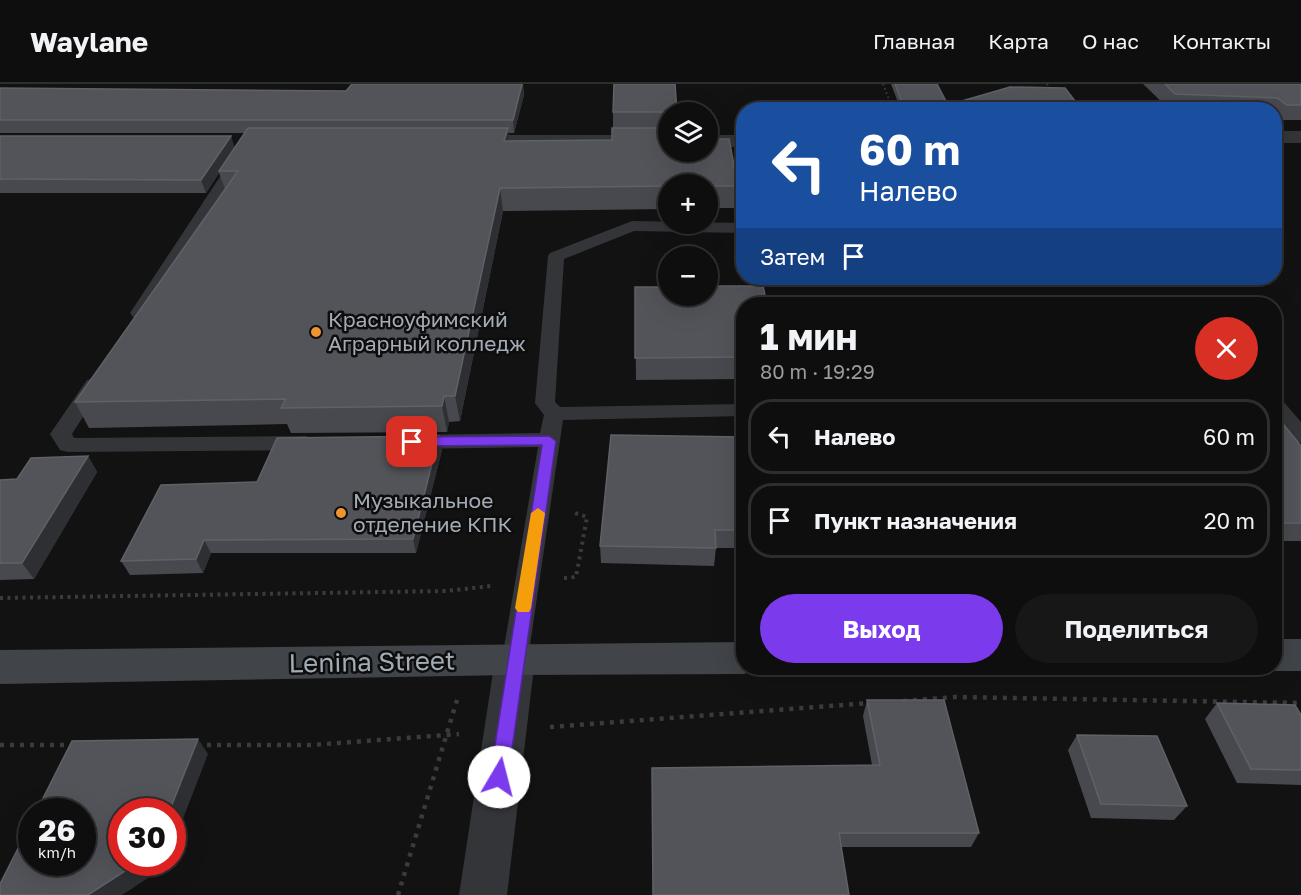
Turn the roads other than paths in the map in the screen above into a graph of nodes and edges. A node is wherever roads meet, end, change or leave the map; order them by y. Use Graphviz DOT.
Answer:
graph roads {
  1 [pos="1282,137"];
  2 [pos="1301,137"];
  3 [pos="226,141"];
  4 [pos="250,141"];
  5 [pos="442,141"];
  6 [pos="658,141"];
  7 [pos="718,141"];
  8 [pos="736,141"];
  9 [pos="736,228"];
  10 [pos="131,326"];
  11 [pos="105,365"];
  12 [pos="736,410"];
  13 [pos="1282,413"];
  14 [pos="554,414"];
  15 [pos="1301,436"];
  16 [pos="549,441"];
  17 [pos="326,442"];
  18 [pos="397,442"];
  19 [pos="1282,655"];
  20 [pos="1301,655"];
  21 [pos="736,658"];
  22 [pos="515,659"];
  23 [pos="0,667"];
  24 [pos="483,895"];
  1 -- 2 [label="street"];
  3 -- 4 [label="street"];
  4 -- 10 [label="lane"];
  5 -- 6 [label="street"];
  7 -- 8 [label="street"];
  9 -- 14 [label="lane"];
  11 -- 17 [label="lane"];
  12 -- 14 [label="lane"];
  13 -- 15 [label="lane"];
  14 -- 16 [label="lane"];
  16 -- 18 [label="lane"];
  16 -- 22 [label="lane"];
  19 -- 20 [label="main road"];
  21 -- 22 [label="main road, Lenina Street"];
  22 -- 23 [label="main road, Lenina Street"];
  22 -- 24 [label="street"];
}
